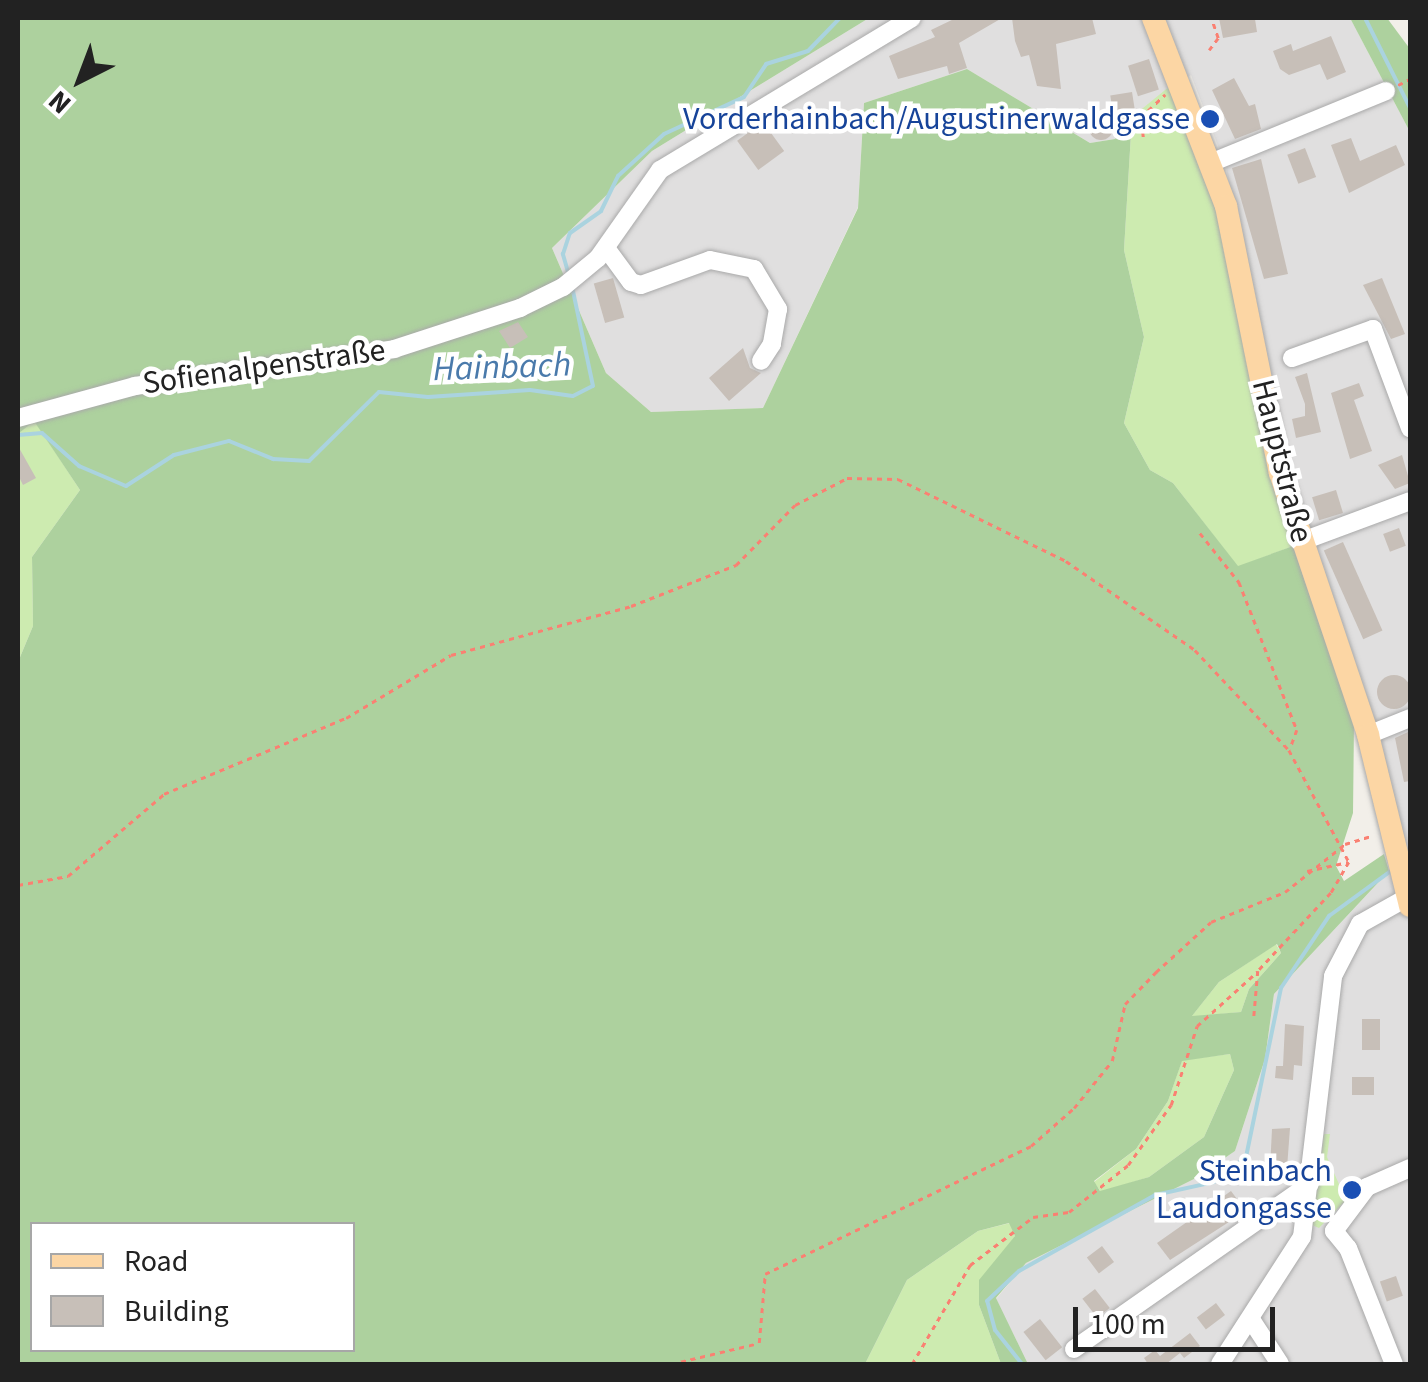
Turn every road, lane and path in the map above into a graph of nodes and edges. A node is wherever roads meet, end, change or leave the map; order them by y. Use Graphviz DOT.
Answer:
graph roads {
  1 [pos="912,18"];
  2 [pos="1153,18"];
  3 [pos="1211,18"];
  4 [pos="1209,50"];
  5 [pos="1181,84"];
  6 [pos="1386,91"];
  7 [pos="1143,137"];
  8 [pos="1213,162"];
  9 [pos="606,248"];
  10 [pos="1292,358"];
  11 [pos="761,361"];
  12 [pos="18,418"];
  13 [pos="1410,428"];
  14 [pos="1410,501"];
  15 [pos="1200,534"];
  16 [pos="1300,542"];
  17 [pos="1410,718"];
  18 [pos="1368,735"];
  19 [pos="1289,750"];
  20 [pos="1392,829"];
  21 [pos="1345,844"];
  22 [pos="1349,862"];
  23 [pos="1304,871"];
  24 [pos="18,885"];
  25 [pos="1407,893"];
  26 [pos="1258,971"];
  27 [pos="1254,1017"];
  28 [pos="1410,1168"];
  29 [pos="1310,1184"];
  30 [pos="1334,1231"];
  31 [pos="1302,1237"];
  32 [pos="1252,1321"];
  33 [pos="1074,1349"];
  34 [pos="671,1364"];
  35 [pos="912,1364"];
  36 [pos="1220,1364"];
  37 [pos="1280,1364"];
  38 [pos="1394,1364"];
  1 -- 9 [label="street"];
  2 -- 5 [label="main road, Hauptstraße"];
  3 -- 4 [label="path"];
  5 -- 7 [label="path"];
  5 -- 8 [label="main road, Hauptstraße"];
  6 -- 8 [label="street"];
  8 -- 16 [label="main road, Hauptstraße"];
  9 -- 11 [label="street"];
  9 -- 12 [label="street, Sofienalpenstraße"];
  10 -- 13 [label="street"];
  14 -- 16 [label="street"];
  15 -- 19 [label="path"];
  16 -- 18 [label="main road, Hauptstraße"];
  17 -- 18 [label="street"];
  18 -- 20 [label="main road, Hauptstraße"];
  19 -- 21 [label="path"];
  19 -- 24 [label="path"];
  20 -- 21 [label="path"];
  20 -- 25 [label="main road, Hauptstraße"];
  21 -- 22 [label="path"];
  21 -- 23 [label="path"];
  22 -- 23 [label="path"];
  22 -- 26 [label="path"];
  23 -- 34 [label="path"];
  25 -- 29 [label="street"];
  26 -- 27 [label="path"];
  26 -- 35 [label="path"];
  28 -- 30 [label="street"];
  29 -- 31 [label="street"];
  29 -- 33 [label="street"];
  30 -- 31 [label="street"];
  30 -- 38 [label="street"];
  31 -- 32 [label="street"];
  32 -- 36 [label="street"];
  32 -- 37 [label="street"];
}
